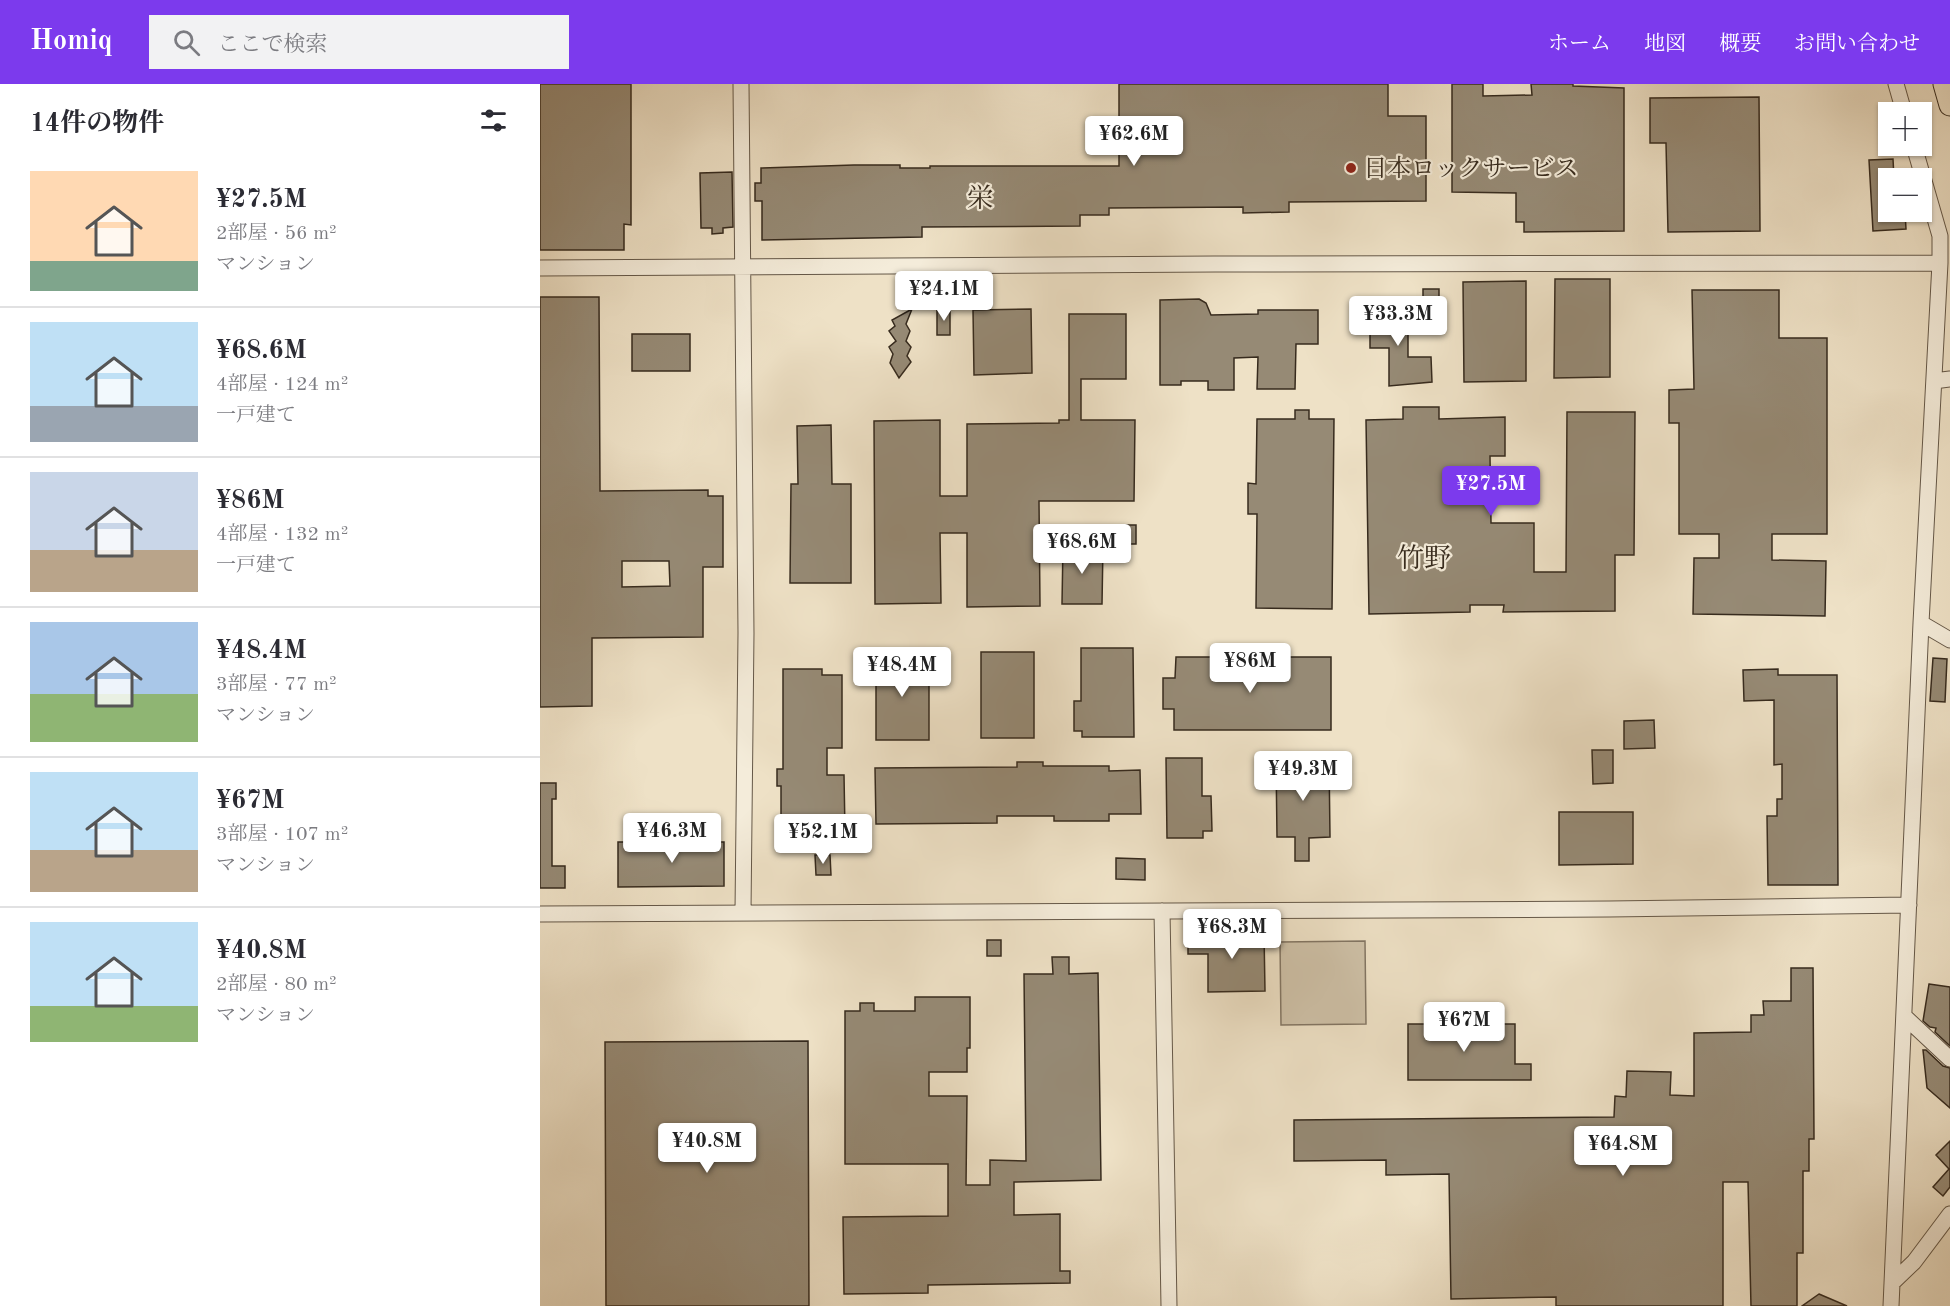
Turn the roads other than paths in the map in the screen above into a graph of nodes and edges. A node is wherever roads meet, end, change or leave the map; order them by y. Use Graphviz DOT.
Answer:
graph roads {
  1 [pos="741,84"];
  2 [pos="1896,84"];
  3 [pos="1944,84"];
  4 [pos="1901,102"];
  5 [pos="1950,105"];
  6 [pos="1917,156"];
  7 [pos="1940,263"];
  8 [pos="742,267"];
  9 [pos="540,268"];
  10 [pos="1950,379"];
  11 [pos="1934,381"];
  12 [pos="1921,623"];
  13 [pos="1950,640"];
  14 [pos="1909,905"];
  15 [pos="1162,911"];
  16 [pos="743,912"];
  17 [pos="540,914"];
  18 [pos="1904,1016"];
  19 [pos="1950,1059"];
  20 [pos="1950,1214"];
  21 [pos="1892,1283"];
  22 [pos="1169,1306"];
  23 [pos="1891,1306"];
  1 -- 8 [label="street"];
  2 -- 4 [label="street"];
  3 -- 5 [label="highway"];
  6 -- 7 [label="street"];
  7 -- 8 [label="street"];
  7 -- 11 [label="street"];
  8 -- 9 [label="street"];
  8 -- 16 [label="street"];
  10 -- 11 [label="street"];
  11 -- 12 [label="street"];
  12 -- 13 [label="street"];
  12 -- 14 [label="street"];
  14 -- 15 [label="street"];
  14 -- 18 [label="street"];
  15 -- 16 [label="street"];
  15 -- 22 [label="street"];
  16 -- 17 [label="street"];
  18 -- 19 [label="street"];
  18 -- 21 [label="street"];
  20 -- 21 [label="street"];
  21 -- 23 [label="street"];
}
